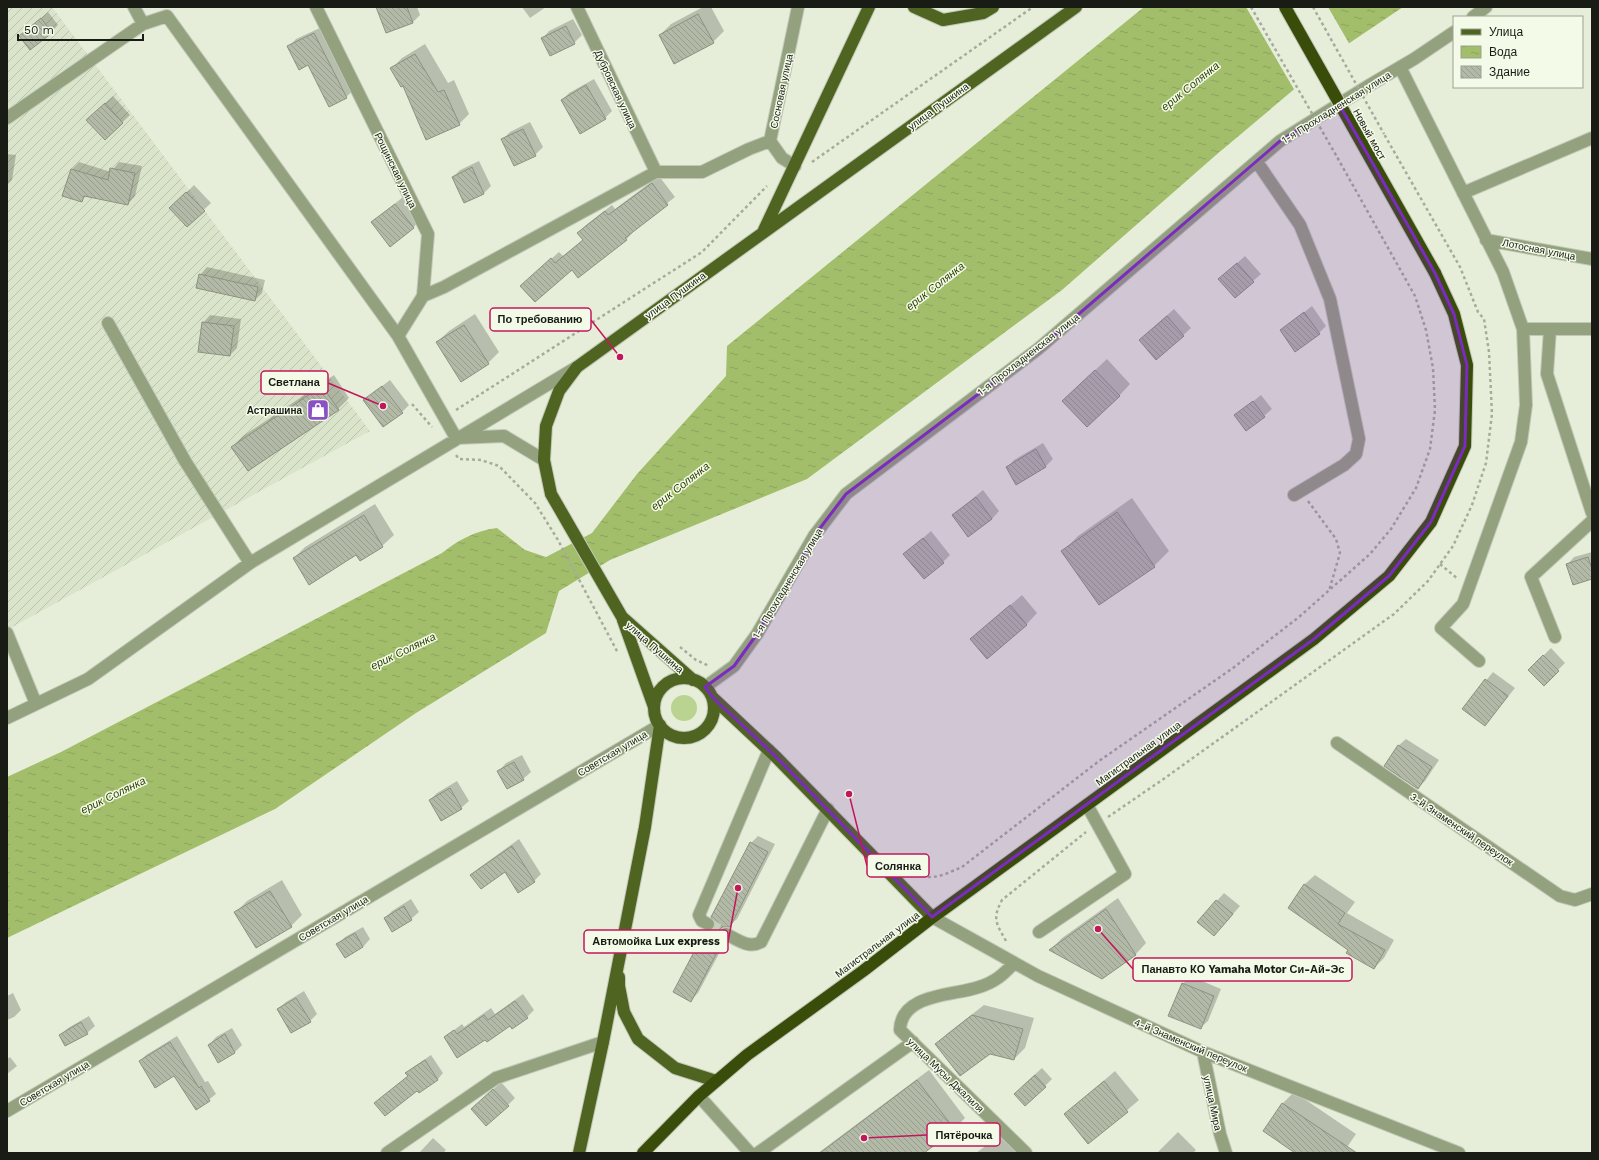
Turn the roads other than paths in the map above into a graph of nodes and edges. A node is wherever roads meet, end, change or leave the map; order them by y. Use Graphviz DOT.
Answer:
graph roads {
  1 [pos="134,7"];
  2 [pos="316,7"];
  3 [pos="577,7"];
  4 [pos="798,7"];
  5 [pos="869,7"];
  6 [pos="914,7"];
  7 [pos="993,7"];
  8 [pos="1076,7"];
  9 [pos="1285,7"];
  10 [pos="1486,7"];
  11 [pos="1474,16"];
  12 [pos="143,24"];
  13 [pos="1453,33"];
  14 [pos="1400,67"];
  15 [pos="7,118"];
  16 [pos="1592,138"];
  17 [pos="770,141"];
  18 [pos="1257,162"];
  19 [pos="792,171"];
  20 [pos="656,172"];
  21 [pos="1462,193"];
  22 [pos="763,231"];
  23 [pos="1486,240"];
  24 [pos="1592,259"];
  25 [pos="1435,274"];
  26 [pos="423,296"];
  27 [pos="108,323"];
  28 [pos="1592,328"];
  29 [pos="1523,329"];
  30 [pos="1550,329"];
  31 [pos="398,336"];
  32 [pos="577,367"];
  33 [pos="456,438"];
  34 [pos="544,460"];
  35 [pos="1297,493"];
  36 [pos="1592,513"];
  37 [pos="1592,521"];
  38 [pos="250,563"];
  39 [pos="622,617"];
  40 [pos="7,633"];
  41 [pos="1555,637"];
  42 [pos="1479,661"];
  43 [pos="693,680"];
  44 [pos="705,687"];
  45 [pos="712,697"];
  46 [pos="36,704"];
  47 [pos="654,708"];
  48 [pos="7,718"];
  49 [pos="660,725"];
  50 [pos="1337,743"];
  51 [pos="769,750"];
  52 [pos="1087,805"];
  53 [pos="828,810"];
  54 [pos="1592,894"];
  55 [pos="932,917"];
  56 [pos="708,924"];
  57 [pos="1039,932"];
  58 [pos="726,934"];
  59 [pos="621,944"];
  60 [pos="1014,963"];
  61 [pos="603,1042"];
  62 [pos="913,1042"];
  63 [pos="1203,1052"];
  64 [pos="716,1081"];
  65 [pos="699,1096"];
  66 [pos="7,1111"];
  67 [pos="387,1153"];
  68 [pos="579,1153"];
  69 [pos="643,1153"];
  70 [pos="750,1153"];
  71 [pos="758,1153"];
  72 [pos="1026,1153"];
  73 [pos="1226,1153"];
  74 [pos="1459,1153"];
  1 -- 12 [label="street"];
  2 -- 26 [label="street, Рощинская улица"];
  3 -- 20 [label="street, Дубровская улица"];
  4 -- 17 [label="street, Сосновая улица"];
  5 -- 19 [label="main road"];
  6 -- 7 [label="main road"];
  8 -- 22 [label="main road, улица Пушкина"];
  9 -- 25 [label="highway, Новый мост, bridge"];
  10 -- 11 [label="street"];
  12 -- 15 [label="street"];
  12 -- 31 [label="street"];
  13 -- 14 [label="street, 1-я Прохладненская улица"];
  14 -- 18 [label="street, 1-я Прохладненская улица"];
  14 -- 21 [label="street"];
  16 -- 21 [label="street"];
  17 -- 19 [label="street, Сосновая улица"];
  17 -- 20 [label="street"];
  18 -- 35 [label="street"];
  18 -- 44 [label="street, 1-я Прохладненская улица"];
  19 -- 22 [label="main road"];
  20 -- 26 [label="street"];
  21 -- 23 [label="street"];
  22 -- 32 [label="main road, улица Пушкина"];
  23 -- 24 [label="street, Лотосная улица"];
  23 -- 29 [label="street"];
  25 -- 52 [label="highway, Магистральная улица"];
  26 -- 31 [label="street, Рощинская улица"];
  27 -- 38 [label="street"];
  28 -- 30 [label="street"];
  29 -- 30 [label="street"];
  29 -- 42 [label="street"];
  30 -- 36 [label="street"];
  31 -- 33 [label="street"];
  32 -- 33 [label="street"];
  32 -- 34 [label="main road, улица Пушкина"];
  33 -- 34 [label="street"];
  33 -- 38 [label="street"];
  34 -- 39 [label="main road, улица Пушкина"];
  37 -- 41 [label="street"];
  38 -- 46 [label="street"];
  39 -- 43 [label="main road, улица Пушкина"];
  39 -- 47 [label="main road"];
  40 -- 46 [label="street"];
  43 -- 44 [label="main road"];
  43 -- 47 [label="main road"];
  44 -- 45 [label="main road"];
  45 -- 49 [label="main road"];
  45 -- 51 [label="main road"];
  46 -- 48 [label="street"];
  47 -- 49 [label="main road"];
  49 -- 59 [label="main road"];
  49 -- 66 [label="street, Советская улица"];
  50 -- 54 [label="street, 3-й Знаменский переулок"];
  51 -- 53 [label="main road"];
  51 -- 56 [label="street"];
  52 -- 55 [label="highway, Магистральная улица"];
  52 -- 57 [label="street"];
  53 -- 55 [label="main road"];
  53 -- 58 [label="street"];
  55 -- 60 [label="street, 4-й Знаменский переулок"];
  55 -- 64 [label="highway, Магистральная улица"];
  59 -- 61 [label="main road"];
  59 -- 64 [label="main road"];
  60 -- 62 [label="street, улица Мусы Джалиля"];
  60 -- 63 [label="street, 4-й Знаменский переулок"];
  61 -- 67 [label="street"];
  61 -- 68 [label="main road"];
  62 -- 71 [label="street"];
  62 -- 72 [label="street, улица Мусы Джалиля"];
  63 -- 73 [label="street, улица Мира"];
  63 -- 74 [label="street, 4-й Знаменский переулок"];
  64 -- 65 [label="highway, Магистральная улица"];
  65 -- 69 [label="highway, Магистральная улица"];
  65 -- 70 [label="street"];
}
